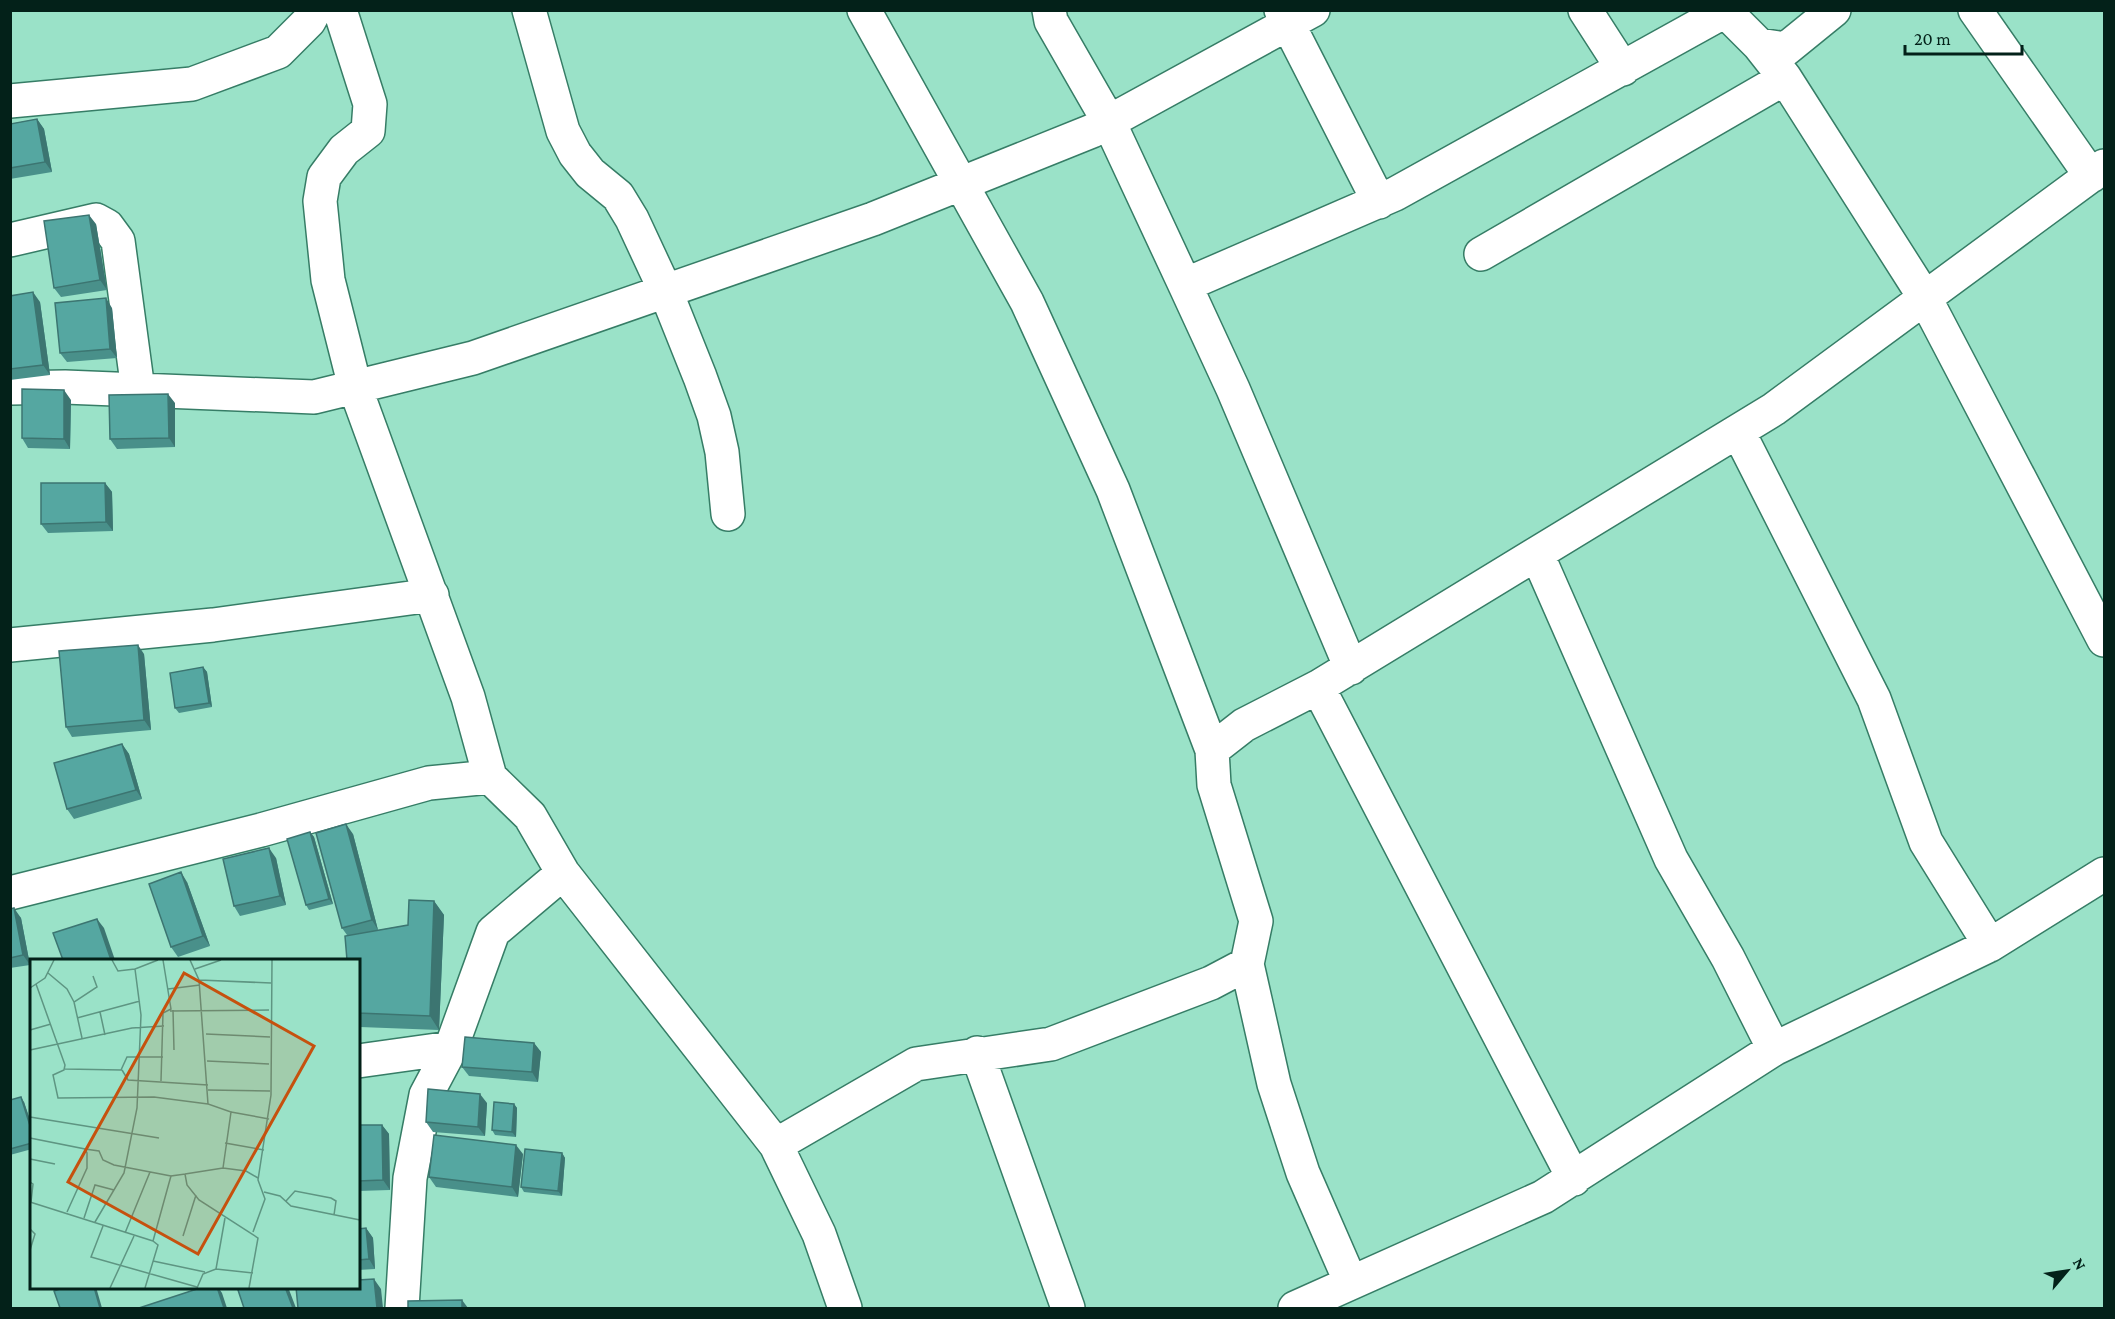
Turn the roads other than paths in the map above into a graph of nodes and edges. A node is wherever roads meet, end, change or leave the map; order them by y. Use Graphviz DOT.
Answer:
graph roads {
  1 [pos="315,10"];
  2 [pos="340,10"];
  3 [pos="529,10"];
  4 [pos="864,10"];
  5 [pos="1049,10"];
  6 [pos="1585,10"];
  7 [pos="1834,10"];
  8 [pos="1975,10"];
  9 [pos="1294,15"];
  10 [pos="1759,45"];
  11 [pos="1623,69"];
  12 [pos="1785,78"];
  13 [pos="10,101"];
  14 [pos="1109,122"];
  15 [pos="2098,171"];
  16 [pos="960,184"];
  17 [pos="1379,202"];
  18 [pos="10,240"];
  19 [pos="1481,254"];
  20 [pos="1185,285"];
  21 [pos="666,292"];
  22 [pos="1925,298"];
  23 [pos="355,387"];
  24 [pos="10,388"];
  25 [pos="138,390"];
  26 [pos="1738,431"];
  27 [pos="728,514"];
  28 [pos="1537,554"];
  29 [pos="432,596"];
  30 [pos="2104,640"];
  31 [pos="10,645"];
  32 [pos="1351,668"];
  33 [pos="1318,687"];
  34 [pos="1212,750"];
  35 [pos="490,777"];
  36 [pos="563,873"];
  37 [pos="2104,874"];
  38 [pos="10,893"];
  39 [pos="1990,945"];
  40 [pos="1247,964"];
  41 [pos="451,1048"];
  42 [pos="1774,1049"];
  43 [pos="977,1053"];
  44 [pos="360,1061"];
  45 [pos="776,1145"];
  46 [pos="1574,1179"];
  47 [pos="1351,1283"];
  48 [pos="402,1308"];
  49 [pos="845,1308"];
  50 [pos="1068,1308"];
  51 [pos="1295,1308"];
  1 -- 13 [label="street"];
  2 -- 23 [label="street"];
  3 -- 21 [label="street"];
  4 -- 16 [label="street"];
  5 -- 14 [label="street"];
  6 -- 11 [label="street"];
  7 -- 10 [label="street"];
  8 -- 15 [label="street"];
  9 -- 14 [label="street"];
  9 -- 17 [label="street"];
  10 -- 11 [label="street"];
  10 -- 12 [label="street"];
  11 -- 17 [label="street"];
  12 -- 19 [label="street"];
  12 -- 22 [label="street"];
  14 -- 16 [label="street"];
  14 -- 20 [label="street"];
  15 -- 22 [label="street"];
  16 -- 21 [label="street"];
  16 -- 34 [label="street"];
  17 -- 20 [label="street"];
  18 -- 25 [label="street"];
  20 -- 32 [label="street"];
  21 -- 23 [label="street"];
  21 -- 27 [label="street"];
  22 -- 26 [label="street"];
  22 -- 30 [label="street"];
  23 -- 25 [label="street"];
  23 -- 29 [label="street"];
  24 -- 25 [label="street"];
  26 -- 28 [label="street"];
  26 -- 39 [label="street"];
  28 -- 32 [label="street"];
  28 -- 42 [label="street"];
  29 -- 31 [label="street"];
  29 -- 35 [label="street"];
  32 -- 33 [label="street"];
  33 -- 34 [label="street"];
  33 -- 46 [label="street"];
  34 -- 40 [label="street"];
  35 -- 36 [label="street"];
  35 -- 38 [label="street"];
  36 -- 41 [label="street"];
  36 -- 45 [label="street"];
  37 -- 39 [label="street"];
  39 -- 42 [label="street"];
  40 -- 43 [label="street"];
  40 -- 47 [label="street"];
  41 -- 44 [label="street"];
  41 -- 48 [label="street"];
  42 -- 46 [label="street"];
  43 -- 45 [label="street"];
  43 -- 50 [label="street"];
  45 -- 49 [label="street"];
  46 -- 47 [label="street"];
  47 -- 51 [label="street"];
}
